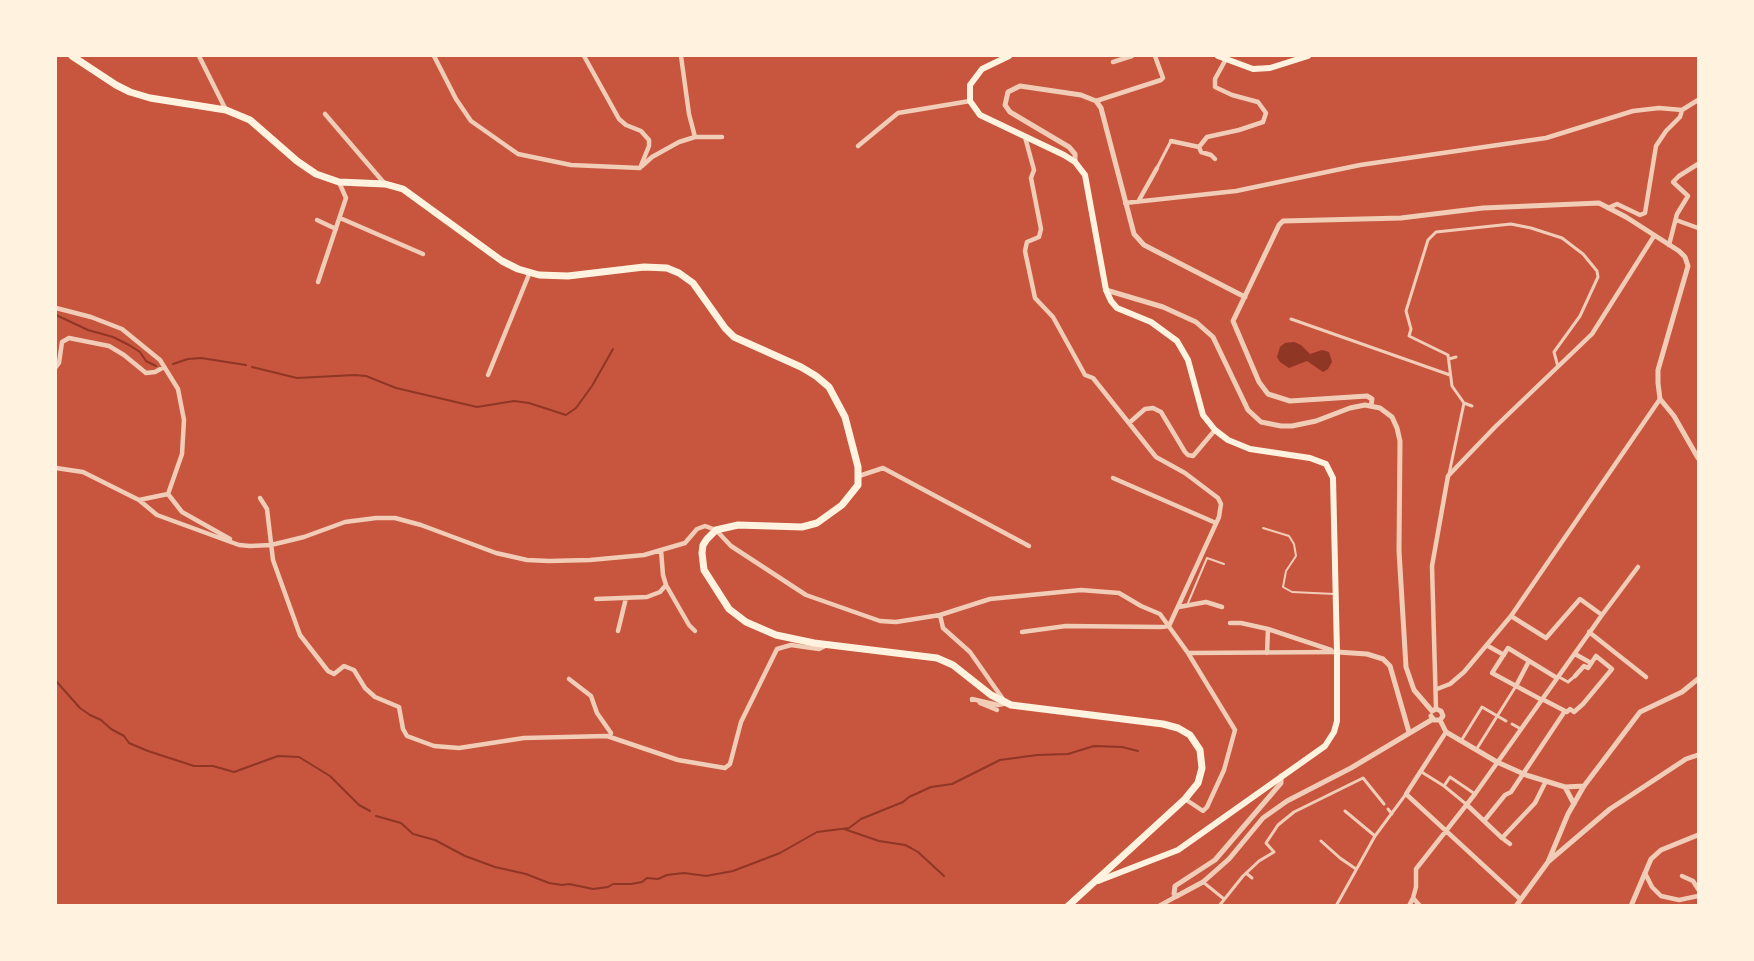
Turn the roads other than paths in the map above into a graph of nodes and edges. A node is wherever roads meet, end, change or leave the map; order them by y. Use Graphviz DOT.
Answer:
graph roads {
  1 [pos="72,56"];
  2 [pos="199,56"];
  3 [pos="434,56"];
  4 [pos="584,56"];
  5 [pos="681,56"];
  6 [pos="1009,56"];
  7 [pos="1132,56"];
  8 [pos="1155,56"];
  9 [pos="1308,56"];
  10 [pos="1221,57"];
  11 [pos="1113,62"];
  12 [pos="1698,100"];
  13 [pos="970,101"];
  14 [pos="1096,101"];
  15 [pos="226,110"];
  16 [pos="1682,110"];
  17 [pos="325,114"];
  18 [pos="696,137"];
  19 [pos="722,137"];
  20 [pos="1025,137"];
  21 [pos="1171,141"];
  22 [pos="858,146"];
  23 [pos="1199,147"];
  24 [pos="1215,159"];
  25 [pos="1075,162"];
  26 [pos="1698,164"];
  27 [pos="640,168"];
  28 [pos="1156,168"];
  29 [pos="339,182"];
  30 [pos="385,184"];
  31 [pos="1138,202"];
  32 [pos="1125,203"];
  33 [pos="1608,208"];
  34 [pos="340,218"];
  35 [pos="316,220"];
  36 [pos="1676,220"];
  37 [pos="1697,225"];
  38 [pos="336,229"];
  39 [pos="1654,236"];
  40 [pos="1669,245"];
  41 [pos="423,254"];
  42 [pos="530,272"];
  43 [pos="318,282"];
  44 [pos="1106,290"];
  45 [pos="1245,297"];
  46 [pos="56,308"];
  47 [pos="1291,319"];
  48 [pos="1456,357"];
  49 [pos="1449,359"];
  50 [pos="56,367"];
  51 [pos="164,367"];
  52 [pos="1558,367"];
  53 [pos="489,375"];
  54 [pos="1450,375"];
  55 [pos="1660,399"];
  56 [pos="1464,403"];
  57 [pos="1371,406"];
  58 [pos="1472,406"];
  59 [pos="1129,423"];
  60 [pos="1215,430"];
  61 [pos="1698,458"];
  62 [pos="56,468"];
  63 [pos="860,476"];
  64 [pos="1448,476"];
  65 [pos="1113,478"];
  66 [pos="168,494"];
  67 [pos="260,498"];
  68 [pos="140,500"];
  69 [pos="978,519"];
  70 [pos="1216,523"];
  71 [pos="975,524"];
  72 [pos="1263,528"];
  73 [pos="716,530"];
  74 [pos="239,544"];
  75 [pos="271,544"];
  76 [pos="1029,546"];
  77 [pos="661,550"];
  78 [pos="1224,564"];
  79 [pos="1638,567"];
  80 [pos="666,585"];
  81 [pos="1335,594"];
  82 [pos="626,598"];
  83 [pos="596,600"];
  84 [pos="1187,606"];
  85 [pos="1179,607"];
  86 [pos="1222,607"];
  87 [pos="940,615"];
  88 [pos="1602,615"];
  89 [pos="1511,616"];
  90 [pos="1230,623"];
  91 [pos="1169,626"];
  92 [pos="1268,629"];
  93 [pos="618,631"];
  94 [pos="695,631"];
  95 [pos="1022,632"];
  96 [pos="1589,632"];
  97 [pos="827,645"];
  98 [pos="1488,646"];
  99 [pos="1337,652"];
  100 [pos="1188,653"];
  101 [pos="1267,653"];
  102 [pos="1575,654"];
  103 [pos="1504,656"];
  104 [pos="1529,661"];
  105 [pos="1591,663"];
  106 [pos="1575,676"];
  107 [pos="1558,677"];
  108 [pos="1646,677"];
  109 [pos="569,679"];
  110 [pos="1698,679"];
  111 [pos="1516,686"];
  112 [pos="1437,689"];
  113 [pos="1542,699"];
  114 [pos="1007,702"];
  115 [pos="997,710"];
  116 [pos="1434,710"];
  117 [pos="1565,711"];
  118 [pos="1497,716"];
  119 [pos="1433,719"];
  120 [pos="1440,720"];
  121 [pos="1506,721"];
  122 [pos="1512,724"];
  123 [pos="1521,729"];
  124 [pos="1409,732"];
  125 [pos="1446,732"];
  126 [pos="610,736"];
  127 [pos="1461,741"];
  128 [pos="1476,750"];
  129 [pos="1698,755"];
  130 [pos="1497,762"];
  131 [pos="1420,771"];
  132 [pos="1522,774"];
  133 [pos="1281,776"];
  134 [pos="1546,782"];
  135 [pos="1444,786"];
  136 [pos="1584,786"];
  137 [pos="1565,787"];
  138 [pos="1406,794"];
  139 [pos="1475,794"];
  140 [pos="1185,799"];
  141 [pos="1384,804"];
  142 [pos="1466,804"];
  143 [pos="1574,804"];
  144 [pos="1388,809"];
  145 [pos="1345,811"];
  146 [pos="1392,814"];
  147 [pos="1484,821"];
  148 [pos="1445,831"];
  149 [pos="1698,835"];
  150 [pos="1375,836"];
  151 [pos="1502,838"];
  152 [pos="1321,840"];
  153 [pos="1510,844"];
  154 [pos="1548,862"];
  155 [pos="1356,869"];
  156 [pos="1246,873"];
  157 [pos="1645,873"];
  158 [pos="1682,876"];
  159 [pos="1252,878"];
  160 [pos="1203,882"];
  161 [pos="1091,883"];
  162 [pos="1698,889"];
  163 [pos="1177,896"];
  164 [pos="1698,896"];
  165 [pos="1413,898"];
  166 [pos="1224,899"];
  167 [pos="1520,899"];
  168 [pos="1068,906"];
  169 [pos="1159,906"];
  170 [pos="1219,906"];
  171 [pos="1336,906"];
  172 [pos="1409,906"];
  173 [pos="1420,906"];
  174 [pos="1516,906"];
  175 [pos="1631,906"];
  1 -- 15 [label="main road"];
  2 -- 15 [label="street"];
  3 -- 27 [label="street"];
  4 -- 27 [label="street"];
  5 -- 18 [label="street"];
  6 -- 13 [label="main road"];
  7 -- 11 [label="street"];
  8 -- 14 [label="street"];
  9 -- 10 [label="main road"];
  10 -- 23 [label="street"];
  12 -- 16 [label="street"];
  13 -- 20 [label="main road"];
  13 -- 22 [label="street"];
  14 -- 25 [label="street"];
  14 -- 32 [label="street"];
  15 -- 29 [label="main road"];
  16 -- 31 [label="street"];
  16 -- 33 [label="street"];
  17 -- 30 [label="street"];
  18 -- 19 [label="street"];
  18 -- 27 [label="street"];
  20 -- 25 [label="main road"];
  20 -- 59 [label="street"];
  21 -- 23 [label="street"];
  21 -- 28 [label="street"];
  23 -- 24 [label="street"];
  25 -- 44 [label="main road"];
  26 -- 36 [label="street"];
  28 -- 31 [label="street"];
  29 -- 30 [label="main road"];
  29 -- 34 [label="street"];
  30 -- 42 [label="main road"];
  31 -- 32 [label="street"];
  32 -- 45 [label="street"];
  33 -- 39 [label="street"];
  33 -- 45 [label="street"];
  34 -- 38 [label="street"];
  34 -- 41 [label="street"];
  35 -- 38 [label="street"];
  36 -- 37 [label="street"];
  36 -- 40 [label="street"];
  38 -- 43 [label="street"];
  39 -- 40 [label="street"];
  39 -- 52 [label="street"];
  40 -- 55 [label="street"];
  42 -- 53 [label="street"];
  42 -- 63 [label="main road"];
  44 -- 57 [label="street"];
  44 -- 60 [label="main road"];
  45 -- 57 [label="street"];
  46 -- 51 [label="street"];
  47 -- 54 [label="street"];
  48 -- 49 [label="street"];
  49 -- 52 [label="street"];
  49 -- 54 [label="street"];
  50 -- 51 [label="street"];
  51 -- 66 [label="street"];
  52 -- 64 [label="street"];
  54 -- 56 [label="street"];
  55 -- 61 [label="street"];
  55 -- 89 [label="street"];
  56 -- 58 [label="street"];
  56 -- 64 [label="street"];
  57 -- 116 [label="street"];
  59 -- 60 [label="street"];
  59 -- 70 [label="street"];
  60 -- 81 [label="main road"];
  62 -- 68 [label="street"];
  63 -- 69 [label="street"];
  63 -- 73 [label="main road"];
  64 -- 112 [label="street"];
  65 -- 70 [label="street"];
  66 -- 68 [label="street"];
  66 -- 74 [label="street"];
  67 -- 75 [label="street"];
  68 -- 74 [label="street"];
  69 -- 71 [label="street"];
  69 -- 76 [label="street"];
  70 -- 85 [label="street"];
  72 -- 81 [label="lane"];
  73 -- 77 [label="street"];
  73 -- 87 [label="street"];
  73 -- 97 [label="main road"];
  74 -- 75 [label="street"];
  75 -- 77 [label="street"];
  75 -- 126 [label="street"];
  77 -- 80 [label="street"];
  78 -- 84 [label="lane"];
  79 -- 88 [label="street"];
  80 -- 82 [label="street"];
  80 -- 94 [label="street"];
  81 -- 99 [label="main road"];
  82 -- 83 [label="street"];
  82 -- 93 [label="street"];
  84 -- 85 [label="street"];
  84 -- 86 [label="street"];
  85 -- 91 [label="street"];
  87 -- 91 [label="street"];
  87 -- 114 [label="street"];
  88 -- 89 [label="street"];
  88 -- 96 [label="street"];
  89 -- 98 [label="street"];
  90 -- 92 [label="street"];
  91 -- 95 [label="street"];
  91 -- 100 [label="street"];
  92 -- 99 [label="street"];
  92 -- 101 [label="street"];
  96 -- 102 [label="street"];
  96 -- 108 [label="street"];
  97 -- 114 [label="main road"];
  97 -- 126 [label="street"];
  98 -- 103 [label="street"];
  98 -- 112 [label="street"];
  99 -- 101 [label="street"];
  99 -- 124 [label="street"];
  99 -- 133 [label="main road"];
  100 -- 101 [label="street"];
  100 -- 140 [label="street"];
  102 -- 105 [label="street"];
  102 -- 107 [label="street"];
  103 -- 104 [label="street"];
  103 -- 111 [label="street"];
  104 -- 107 [label="street"];
  104 -- 111 [label="street"];
  105 -- 106 [label="street"];
  105 -- 117 [label="street"];
  106 -- 107 [label="street"];
  107 -- 113 [label="street"];
  109 -- 126 [label="street"];
  110 -- 136 [label="street"];
  111 -- 113 [label="street"];
  111 -- 118 [label="street"];
  112 -- 116 [label="street"];
  113 -- 117 [label="street"];
  113 -- 123 [label="street"];
  114 -- 115 [label="street"];
  114 -- 140 [label="main road"];
  116 -- 119 [label="street"];
  116 -- 120 [label="street"];
  117 -- 132 [label="street"];
  118 -- 121 [label="street"];
  118 -- 127 [label="street"];
  118 -- 128 [label="street"];
  119 -- 120 [label="street"];
  119 -- 124 [label="street"];
  120 -- 125 [label="street"];
  122 -- 123 [label="street"];
  123 -- 130 [label="street"];
  124 -- 160 [label="street"];
  125 -- 127 [label="street"];
  125 -- 131 [label="street"];
  127 -- 128 [label="street"];
  128 -- 130 [label="street"];
  129 -- 154 [label="street"];
  130 -- 132 [label="street"];
  130 -- 139 [label="street"];
  131 -- 135 [label="street"];
  131 -- 138 [label="street"];
  132 -- 134 [label="street"];
  132 -- 147 [label="street"];
  133 -- 161 [label="main road"];
  133 -- 163 [label="street"];
  134 -- 137 [label="street"];
  134 -- 151 [label="street"];
  135 -- 139 [label="street"];
  135 -- 142 [label="street"];
  136 -- 137 [label="street"];
  136 -- 143 [label="street"];
  137 -- 143 [label="street"];
  138 -- 146 [label="street"];
  138 -- 148 [label="street"];
  139 -- 142 [label="street"];
  140 -- 161 [label="main road"];
  141 -- 156 [label="street"];
  142 -- 147 [label="street"];
  142 -- 148 [label="street"];
  143 -- 154 [label="street"];
  144 -- 146 [label="street"];
  145 -- 150 [label="street"];
  146 -- 150 [label="street"];
  147 -- 151 [label="street"];
  148 -- 165 [label="street"];
  148 -- 167 [label="street"];
  149 -- 157 [label="street"];
  150 -- 155 [label="street"];
  151 -- 153 [label="street"];
  152 -- 155 [label="street"];
  154 -- 167 [label="street"];
  155 -- 171 [label="street"];
  156 -- 159 [label="street"];
  156 -- 166 [label="street"];
  157 -- 164 [label="street"];
  157 -- 175 [label="street"];
  158 -- 162 [label="street"];
  160 -- 163 [label="street"];
  160 -- 166 [label="street"];
  161 -- 168 [label="main road"];
  163 -- 169 [label="street"];
  165 -- 172 [label="street"];
  165 -- 173 [label="street"];
  166 -- 170 [label="street"];
  167 -- 174 [label="street"];
}
